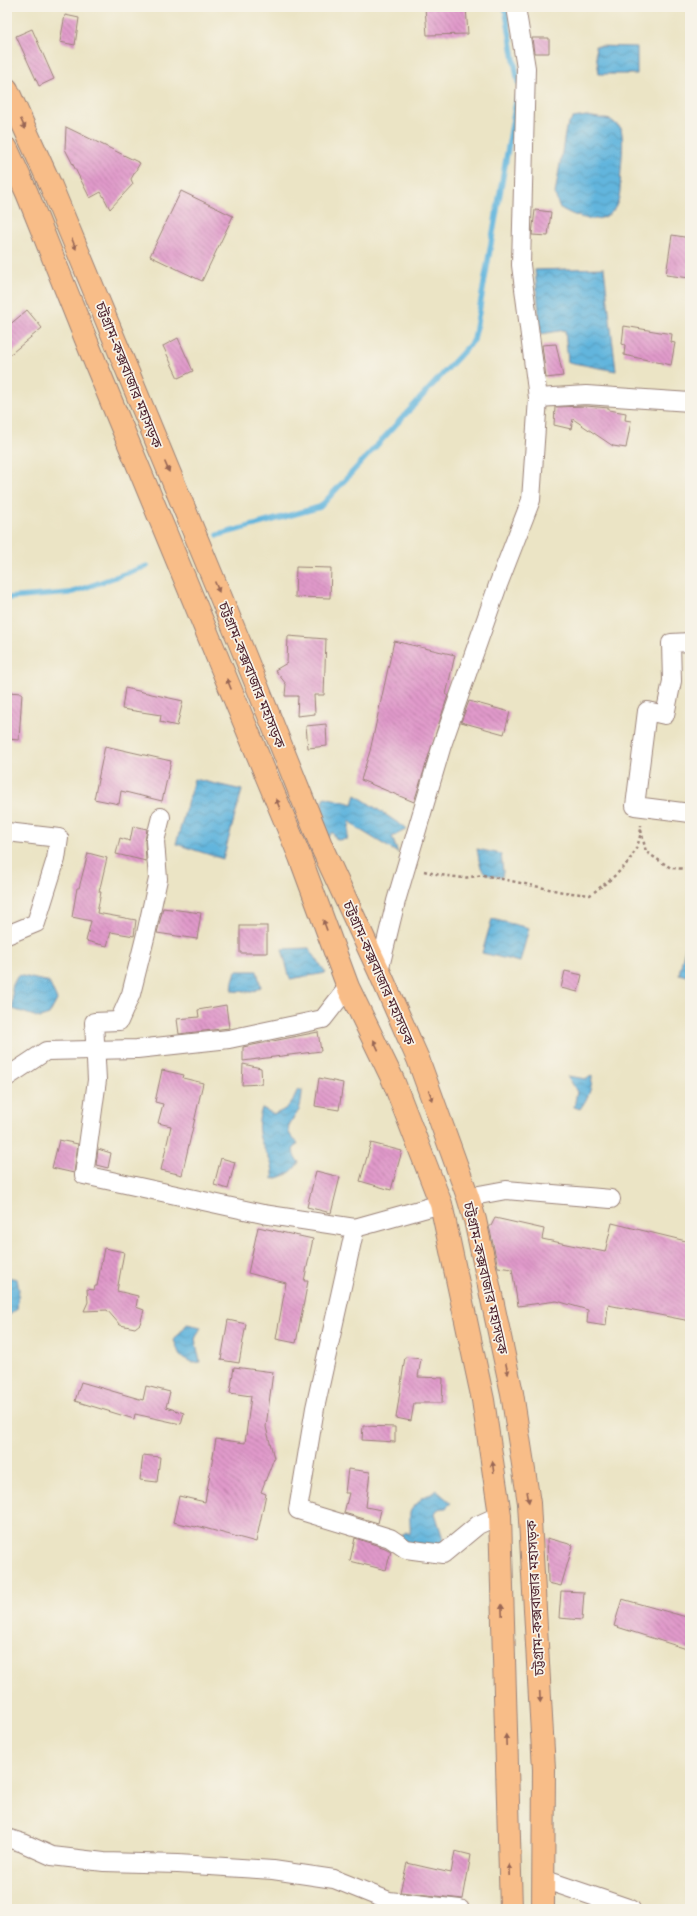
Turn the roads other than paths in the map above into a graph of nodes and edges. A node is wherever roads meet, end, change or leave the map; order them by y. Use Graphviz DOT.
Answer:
graph roads {
  1 [pos="516,7"];
  2 [pos="7,89"];
  3 [pos="7,149"];
  4 [pos="538,398"];
  5 [pos="690,402"];
  6 [pos="690,642"];
  7 [pos="690,813"];
  8 [pos="161,817"];
  9 [pos="7,832"];
  10 [pos="7,935"];
  11 [pos="379,970"];
  12 [pos="348,987"];
  13 [pos="97,1050"];
  14 [pos="7,1077"];
  15 [pos="468,1196"];
  16 [pos="611,1199"];
  17 [pos="441,1204"];
  18 [pos="355,1228"];
  19 [pos="500,1515"];
  20 [pos="7,1838"];
  21 [pos="543,1879"];
  22 [pos="460,1909"];
  23 [pos="511,1909"];
  24 [pos="543,1909"];
  25 [pos="631,1909"];
  1 -- 4 [label="street"];
  2 -- 11 [label="highway, চট্টগ্রাম-কক্সবাজার মহাসড়ক, one-way"];
  12 -- 3 [label="highway, চট্টগ্রাম-কক্সবাজার মহাসড়ক, one-way"];
  4 -- 5 [label="street"];
  4 -- 11 [label="street"];
  6 -- 7 [label="street"];
  8 -- 13 [label="street"];
  9 -- 10 [label="street"];
  11 -- 15 [label="highway, চট্টগ্রাম-কক্সবাজার মহাসড়ক, one-way"];
  12 -- 13 [label="street"];
  17 -- 12 [label="highway, চট্টগ্রাম-কক্সবাজার মহাসড়ক, one-way"];
  13 -- 14 [label="street"];
  13 -- 18 [label="street"];
  15 -- 16 [label="street"];
  15 -- 21 [label="highway, চট্টগ্রাম-কক্সবাজার মহাসড়ক, one-way"];
  17 -- 18 [label="street"];
  19 -- 17 [label="highway, চট্টগ্রাম-কক্সবাজার মহাসড়ক, one-way"];
  18 -- 19 [label="street"];
  23 -- 19 [label="highway, চট্টগ্রাম-কক্সবাজার মহাসড়ক, one-way"];
  20 -- 22 [label="street"];
  21 -- 24 [label="highway, চট্টগ্রাম-কক্সবাজার মহাসড়ক"];
  21 -- 25 [label="street"];
}
